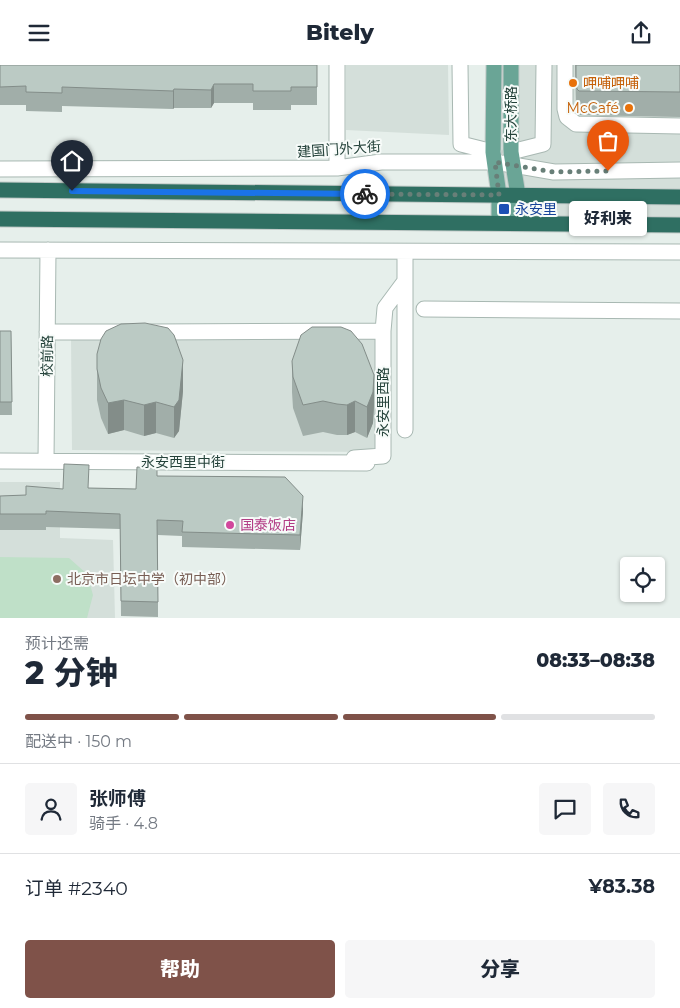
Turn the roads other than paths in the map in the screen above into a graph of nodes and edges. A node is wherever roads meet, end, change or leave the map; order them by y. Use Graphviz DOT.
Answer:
graph roads {
  1 [pos="337,65"];
  2 [pos="460,65"];
  3 [pos="494,65"];
  4 [pos="510,65"];
  5 [pos="544,65"];
  6 [pos="565,65"];
  7 [pos="680,126"];
  8 [pos="494,157"];
  9 [pos="512,159"];
  10 [pos="337,168"];
  11 [pos="0,169"];
  12 [pos="23,169"];
  13 [pos="680,170"];
  14 [pos="0,176"];
  15 [pos="0,190"];
  16 [pos="499,195"];
  17 [pos="518,195"];
  18 [pos="680,197"];
  19 [pos="0,219"];
  20 [pos="499,223"];
  21 [pos="517,223"];
  22 [pos="680,225"];
  23 [pos="0,249"];
  24 [pos="48,250"];
  25 [pos="405,252"];
  26 [pos="680,252"];
  27 [pos="405,281"];
  28 [pos="424,309"];
  29 [pos="680,311"];
  30 [pos="383,331"];
  31 [pos="47,332"];
  32 [pos="405,430"];
  33 [pos="0,461"];
  34 [pos="46,461"];
  35 [pos="309,463"];
  36 [pos="367,463"];
  1 -- 10 [label="street"];
  2 -- 8 [label="street"];
  3 -- 8 [label="main road, 东大桥路"];
  4 -- 9 [label="main road, 东大桥路"];
  5 -- 9 [label="street"];
  6 -- 7 [label="street"];
  8 -- 9 [label="street, 建国门外大街"];
  8 -- 10 [label="street, 建国门外大街"];
  8 -- 16 [label="main road, 东大桥路"];
  9 -- 13 [label="street, 建国门外大街"];
  9 -- 17 [label="main road, 东大桥路"];
  10 -- 12 [label="street, 建国门外大街"];
  11 -- 12 [label="street, 建国门外大街"];
  12 -- 14 [label="street"];
  15 -- 16 [label="highway"];
  16 -- 17 [label="highway"];
  16 -- 20 [label="main road, 东大桥路"];
  17 -- 18 [label="highway"];
  17 -- 21 [label="main road, 东大桥路"];
  19 -- 20 [label="highway"];
  20 -- 21 [label="highway"];
  21 -- 22 [label="highway"];
  23 -- 24 [label="street"];
  24 -- 25 [label="street"];
  24 -- 31 [label="street, 校前路"];
  25 -- 26 [label="street"];
  25 -- 27 [label="street, 永安里西路"];
  27 -- 30 [label="street, 永安里西路"];
  27 -- 32 [label="street, 永安里西路"];
  28 -- 29 [label="street"];
  30 -- 31 [label="street"];
  30 -- 35 [label="street, 永安里西路"];
  31 -- 34 [label="street, 校前路"];
  33 -- 34 [label="street, 永安西里中街"];
  34 -- 35 [label="street, 永安西里中街"];
  35 -- 36 [label="street, 永安西里中街"];
}
